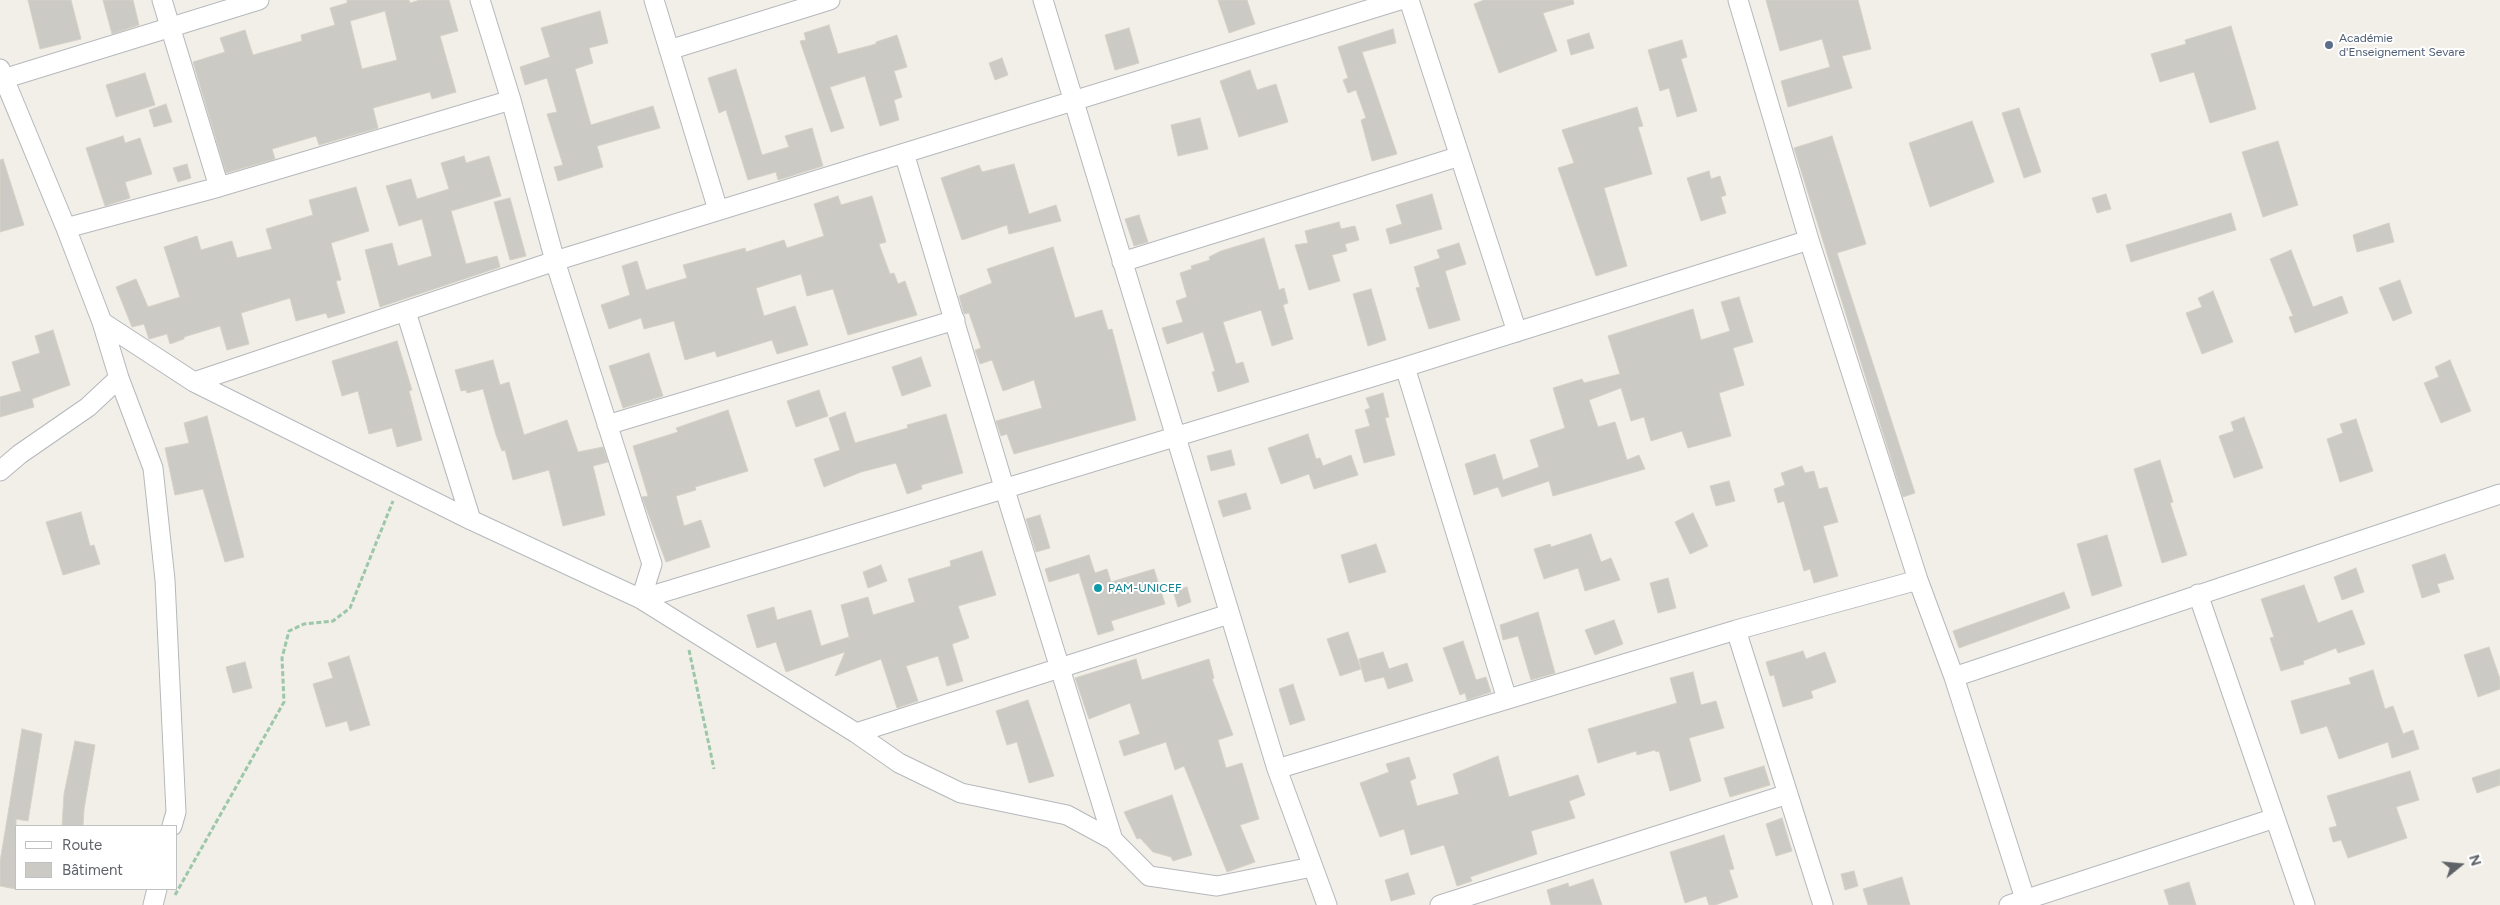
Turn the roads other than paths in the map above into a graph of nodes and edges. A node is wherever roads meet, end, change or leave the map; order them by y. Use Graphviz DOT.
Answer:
graph roads {
  1 [pos="162,0"];
  2 [pos="259,0"];
  3 [pos="480,0"];
  4 [pos="654,0"];
  5 [pos="830,0"];
  6 [pos="1043,0"];
  7 [pos="1400,0"];
  8 [pos="1409,0"];
  9 [pos="1738,0"];
  10 [pos="170,28"];
  11 [pos="669,50"];
  12 [pos="2,74"];
  13 [pos="511,100"];
  14 [pos="1074,101"];
  15 [pos="904,153"];
  16 [pos="1460,156"];
  17 [pos="220,187"];
  18 [pos="718,210"];
  19 [pos="66,228"];
  20 [pos="1810,240"];
  21 [pos="555,261"];
  22 [pos="1122,262"];
  23 [pos="406,312"];
  24 [pos="956,320"];
  25 [pos="102,322"];
  26 [pos="1517,332"];
  27 [pos="1405,367"];
  28 [pos="119,378"];
  29 [pos="194,382"];
  30 [pos="607,426"];
  31 [pos="1175,436"];
  32 [pos="0,471"];
  33 [pos="1004,487"];
  34 [pos="2500,494"];
  35 [pos="471,520"];
  36 [pos="1918,580"];
  37 [pos="2198,594"];
  38 [pos="641,600"];
  39 [pos="1229,614"];
  40 [pos="1736,630"];
  41 [pos="1058,666"];
  42 [pos="1954,677"];
  43 [pos="1506,699"];
  44 [pos="856,733"];
  45 [pos="1277,769"];
  46 [pos="1788,794"];
  47 [pos="2274,818"];
  48 [pos="172,825"];
  49 [pos="1113,840"];
  50 [pos="1312,867"];
  51 [pos="157,890"];
  52 [pos="2020,903"];
  53 [pos="152,905"];
  54 [pos="1327,905"];
  55 [pos="1440,905"];
  56 [pos="1823,905"];
  57 [pos="2305,905"];
  1 -- 10 [label="street"];
  2 -- 10 [label="street"];
  3 -- 13 [label="street"];
  4 -- 11 [label="street"];
  5 -- 11 [label="street"];
  6 -- 14 [label="street"];
  7 -- 14 [label="street"];
  8 -- 16 [label="street"];
  9 -- 20 [label="street"];
  10 -- 12 [label="street"];
  10 -- 17 [label="street"];
  11 -- 18 [label="street"];
  12 -- 19 [label="street"];
  13 -- 17 [label="street"];
  13 -- 21 [label="street"];
  14 -- 15 [label="street"];
  14 -- 22 [label="street"];
  15 -- 18 [label="street"];
  15 -- 24 [label="street"];
  16 -- 22 [label="street"];
  16 -- 26 [label="street"];
  17 -- 19 [label="street"];
  18 -- 21 [label="street"];
  19 -- 25 [label="street"];
  20 -- 26 [label="street"];
  20 -- 36 [label="street"];
  21 -- 23 [label="street"];
  21 -- 30 [label="street"];
  22 -- 31 [label="street"];
  23 -- 29 [label="street"];
  23 -- 35 [label="street"];
  24 -- 30 [label="street"];
  24 -- 33 [label="street"];
  25 -- 28 [label="street"];
  25 -- 29 [label="street"];
  26 -- 27 [label="street"];
  27 -- 31 [label="street"];
  27 -- 43 [label="street"];
  28 -- 32 [label="street"];
  28 -- 48 [label="street"];
  29 -- 35 [label="street"];
  30 -- 38 [label="street"];
  31 -- 33 [label="street"];
  31 -- 39 [label="street"];
  33 -- 38 [label="street"];
  33 -- 41 [label="street"];
  34 -- 37 [label="street"];
  35 -- 38 [label="street"];
  36 -- 40 [label="street"];
  36 -- 42 [label="street"];
  37 -- 42 [label="street"];
  37 -- 47 [label="street"];
  38 -- 44 [label="street"];
  39 -- 41 [label="street"];
  39 -- 45 [label="street"];
  40 -- 43 [label="street"];
  40 -- 46 [label="street"];
  41 -- 44 [label="street"];
  41 -- 49 [label="street"];
  42 -- 52 [label="street"];
  43 -- 45 [label="street"];
  44 -- 49 [label="street"];
  45 -- 50 [label="street"];
  46 -- 55 [label="street"];
  46 -- 56 [label="street"];
  47 -- 52 [label="street"];
  47 -- 57 [label="street"];
  49 -- 50 [label="street"];
  50 -- 54 [label="street"];
  51 -- 53 [label="street"];
}
